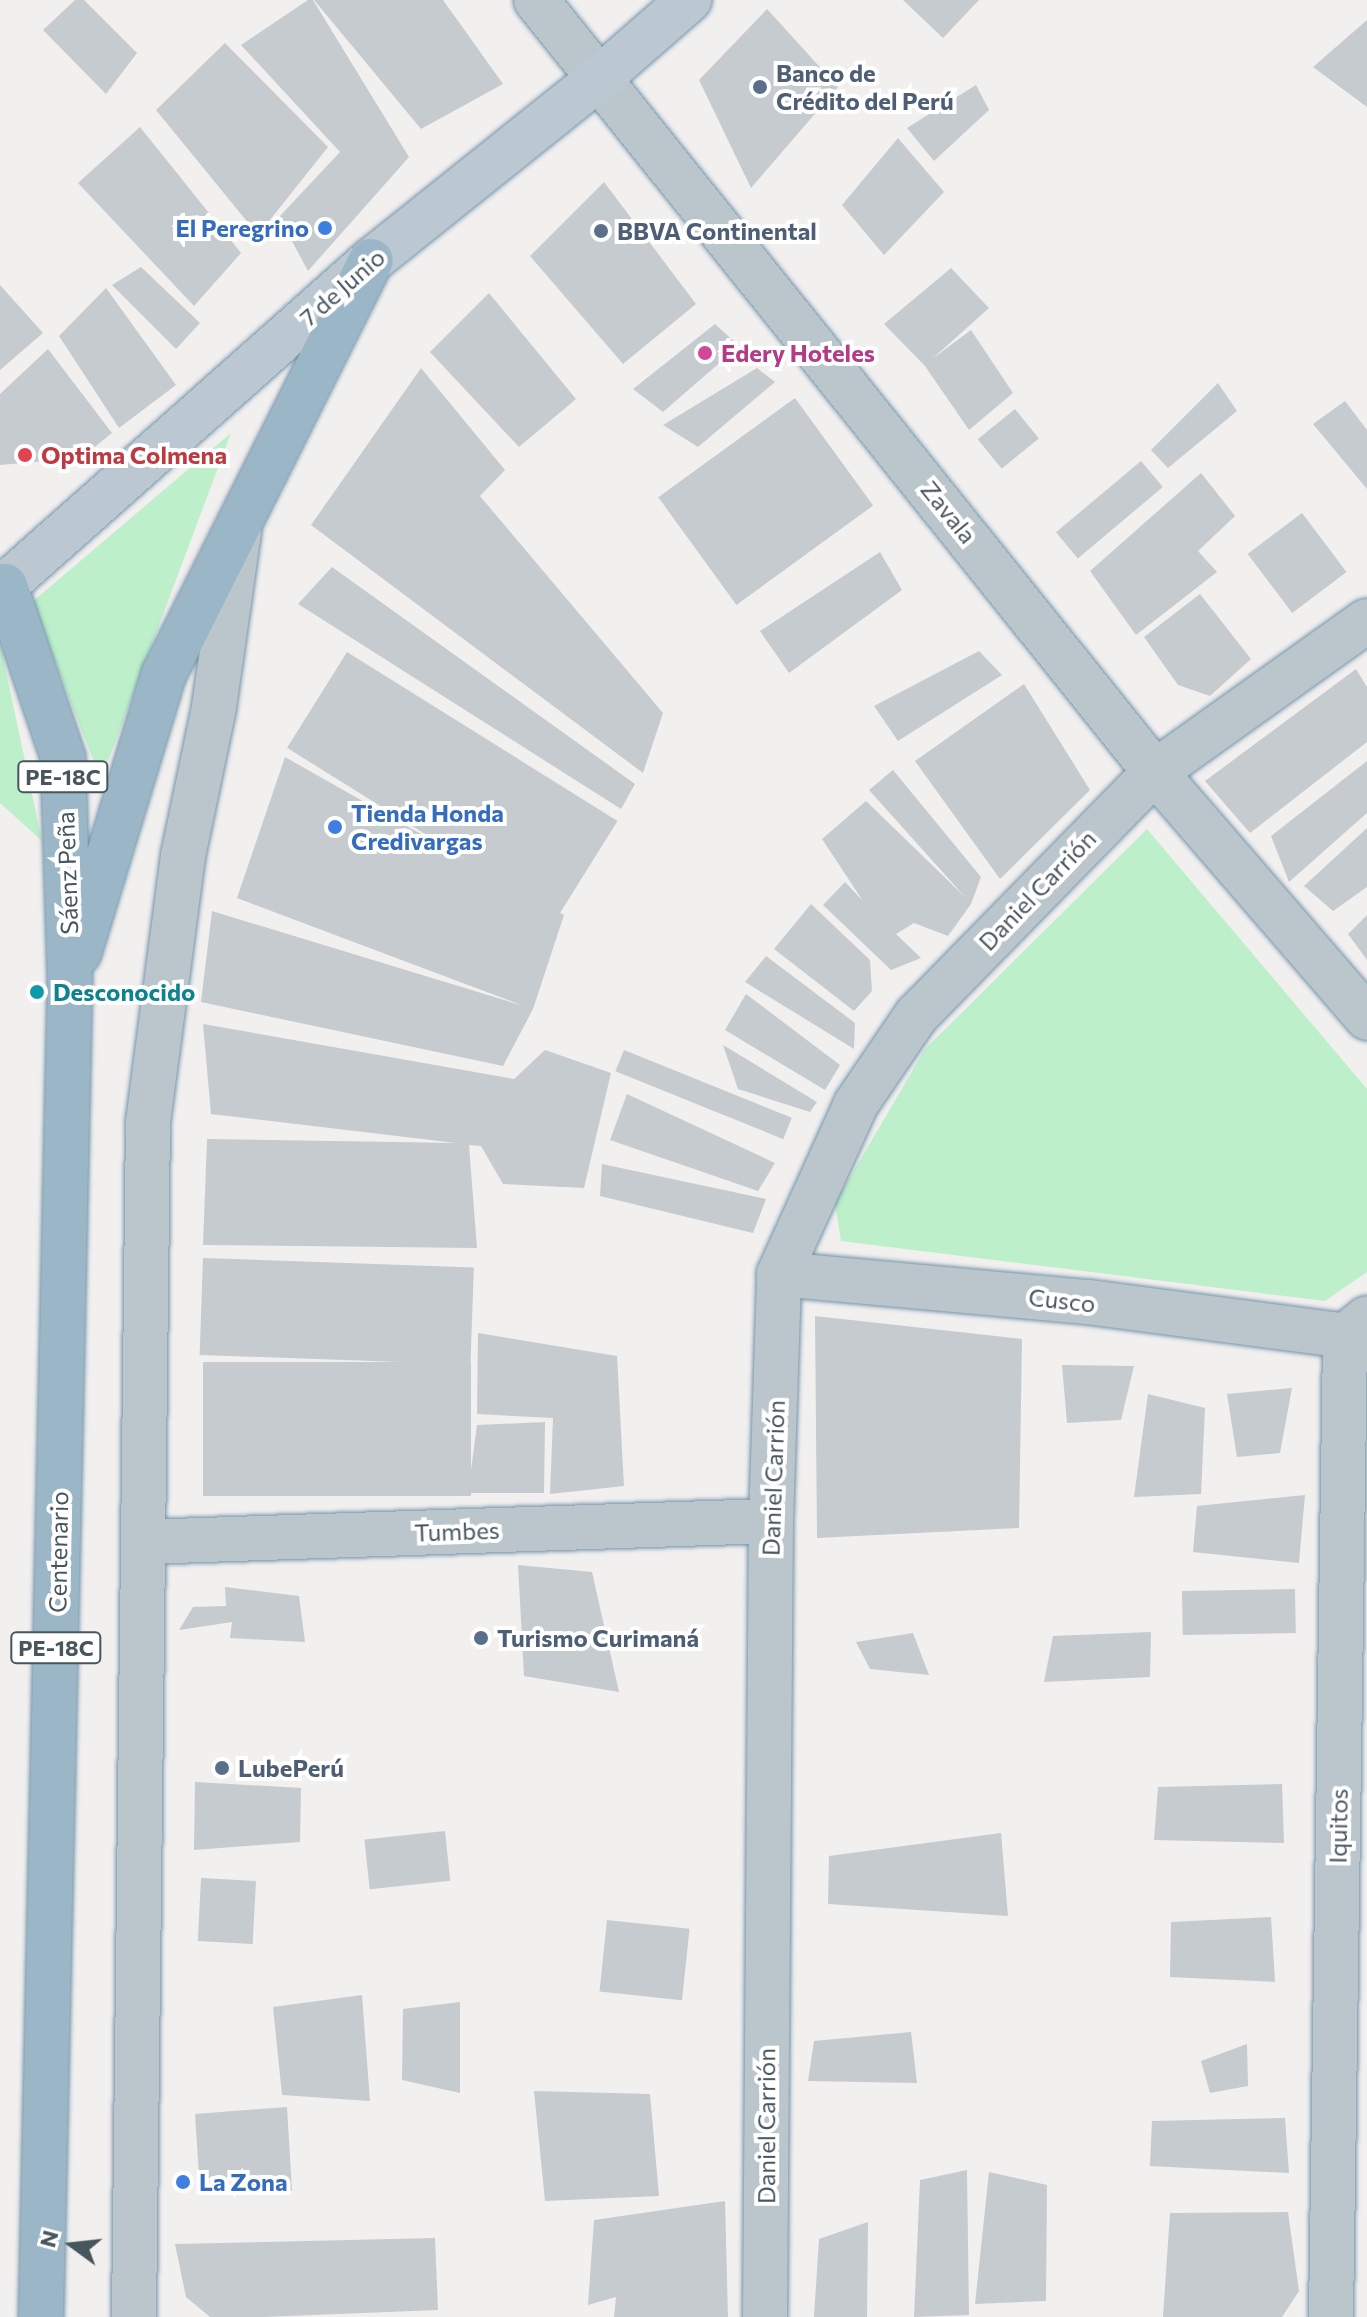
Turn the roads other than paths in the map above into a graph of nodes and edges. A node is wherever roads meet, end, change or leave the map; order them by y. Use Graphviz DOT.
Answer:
graph roads {
  1 [pos="536,0"];
  2 [pos="689,0"];
  3 [pos="602,76"];
  4 [pos="371,261"];
  5 [pos="242,513"];
  6 [pos="2,588"];
  7 [pos="1367,621"];
  8 [pos="1155,772"];
  9 [pos="70,978"];
  10 [pos="1367,1018"];
  11 [pos="779,1274"];
  12 [pos="1356,1327"];
  13 [pos="771,1521"];
  14 [pos="143,1542"];
  15 [pos="41,2317"];
  16 [pos="134,2317"];
  17 [pos="765,2317"];
  18 [pos="1331,2317"];
  1 -- 3 [label="street, Zavala"];
  2 -- 3 [label="main road, 7 de Junio"];
  3 -- 4 [label="main road, 7 de Junio"];
  3 -- 8 [label="street, Zavala"];
  4 -- 5 [label="highway"];
  4 -- 6 [label="main road, 7 de Junio"];
  5 -- 9 [label="highway"];
  5 -- 14 [label="street"];
  6 -- 9 [label="highway, Sáenz Peña / PE-18C"];
  7 -- 8 [label="street, Daniel Carrión"];
  8 -- 10 [label="street, Zavala"];
  8 -- 11 [label="street, Daniel Carrión"];
  9 -- 15 [label="highway, Centenario / PE-18C"];
  11 -- 12 [label="street, Cusco"];
  11 -- 13 [label="street, Daniel Carrión"];
  12 -- 18 [label="street, Iquitos"];
  13 -- 14 [label="street, Tumbes"];
  13 -- 17 [label="street, Daniel Carrión"];
  14 -- 16 [label="street"];
}
